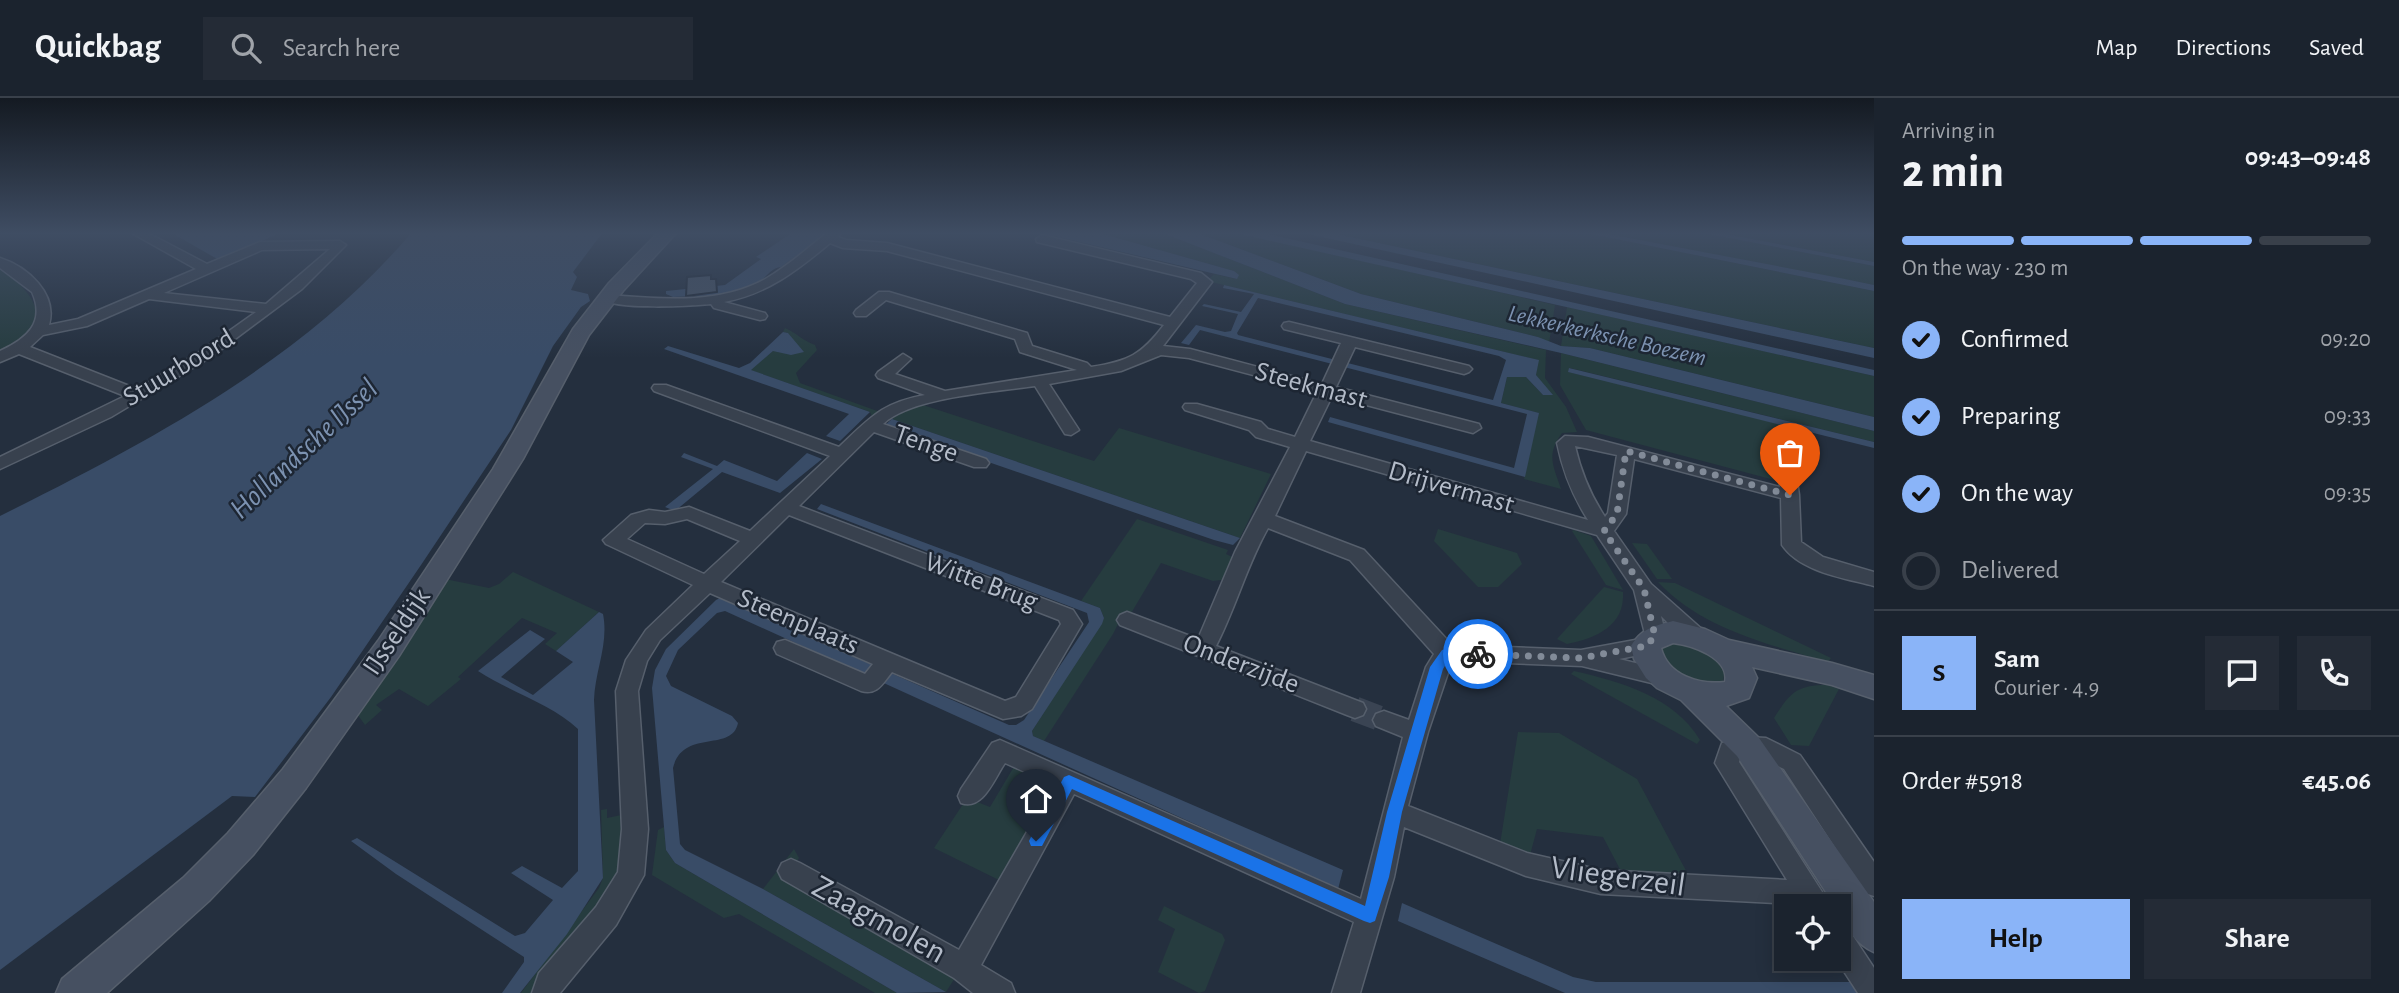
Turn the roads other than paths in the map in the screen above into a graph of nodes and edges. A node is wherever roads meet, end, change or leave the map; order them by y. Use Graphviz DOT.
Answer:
graph roads {
  1 [pos="17,274"];
  2 [pos="196,274"];
  3 [pos="312,274"];
  4 [pos="629,274"];
  5 [pos="781,274"];
  6 [pos="988,274"];
  7 [pos="1191,274"];
  8 [pos="147,295"];
  9 [pos="715,298"];
  10 [pos="609,299"];
  11 [pos="269,309"];
  12 [pos="861,313"];
  13 [pos="760,316"];
  14 [pos="1175,323"];
  15 [pos="1289,326"];
  16 [pos="40,331"];
  17 [pos="1350,341"];
  18 [pos="18,348"];
  19 [pos="1150,353"];
  20 [pos="0,357"];
  21 [pos="903,359"];
  22 [pos="1339,363"];
  23 [pos="1464,369"];
  24 [pos="1087,373"];
  25 [pos="1039,380"];
  26 [pos="660,388"];
  27 [pos="1325,389"];
  28 [pos="137,395"];
  29 [pos="943,396"];
  30 [pos="1191,407"];
  31 [pos="872,426"];
  32 [pos="1473,428"];
  33 [pos="1071,430"];
  34 [pos="1785,443"];
  35 [pos="1298,444"];
  36 [pos="1626,451"];
  37 [pos="842,454"];
  38 [pos="980,463"];
  39 [pos="0,464"];
  40 [pos="1790,487"];
  41 [pos="787,508"];
  42 [pos="1264,519"];
  43 [pos="1604,531"];
  44 [pos="754,539"];
  45 [pos="1874,579"];
  46 [pos="708,584"];
  47 [pos="1644,589"];
  48 [pos="1127,620"];
  49 [pos="1651,641"];
  50 [pos="1709,643"];
  51 [pos="785,648"];
  52 [pos="1205,649"];
  53 [pos="1446,653"];
  54 [pos="1581,658"];
  55 [pos="1811,669"];
  56 [pos="878,677"];
  57 [pos="1680,685"];
  58 [pos="1737,686"];
  59 [pos="1874,687"];
  60 [pos="1355,709"];
  61 [pos="1013,710"];
  62 [pos="1384,720"];
  63 [pos="1416,732"];
  64 [pos="1748,747"];
  65 [pos="1069,781"];
  66 [pos="970,796"];
  67 [pos="1394,812"];
  68 [pos="791,871"];
  69 [pos="1874,884"];
  70 [pos="1810,894"];
  71 [pos="1774,897"];
  72 [pos="1370,916"];
  73 [pos="1874,934"];
  74 [pos="1851,958"];
  75 [pos="964,968"];
  76 [pos="76,993"];
  77 [pos="545,993"];
  78 [pos="1001,993"];
  79 [pos="1346,993"];
  80 [pos="1874,993"];
  1 -- 16 [label="street"];
  2 -- 8 [label="street"];
  3 -- 11 [label="street, Stuurboord"];
  4 -- 10 [label="street, IJsseldijk"];
  5 -- 9 [label="street"];
  6 -- 14 [label="street"];
  7 -- 14 [label="street"];
  8 -- 11 [label="street"];
  8 -- 16 [label="street"];
  9 -- 10 [label="street"];
  9 -- 13 [label="street"];
  10 -- 76 [label="street, IJsseldijk"];
  11 -- 28 [label="street, Stuurboord"];
  12 -- 24 [label="street"];
  14 -- 19 [label="street"];
  15 -- 17 [label="street"];
  16 -- 18 [label="street"];
  17 -- 22 [label="street"];
  17 -- 23 [label="street"];
  18 -- 20 [label="street"];
  18 -- 28 [label="street"];
  19 -- 24 [label="street"];
  19 -- 27 [label="street, Steekmast"];
  21 -- 29 [label="street"];
  22 -- 27 [label="street"];
  24 -- 25 [label="street"];
  25 -- 29 [label="street"];
  25 -- 33 [label="street"];
  26 -- 37 [label="street"];
  27 -- 32 [label="street, Steekmast"];
  27 -- 35 [label="street"];
  28 -- 39 [label="street, Stuurboord"];
  29 -- 31 [label="street"];
  30 -- 35 [label="street, Drijvermast"];
  31 -- 37 [label="street"];
  31 -- 38 [label="street, Tenge"];
  34 -- 40 [label="street"];
  35 -- 42 [label="street"];
  35 -- 43 [label="street, Drijvermast"];
  36 -- 40 [label="street"];
  36 -- 43 [label="street"];
  36 -- 43 [label="street"];
  37 -- 41 [label="street"];
  40 -- 45 [label="street"];
  41 -- 44 [label="street"];
  41 -- 61 [label="street, Witte Brug"];
  42 -- 52 [label="street"];
  42 -- 53 [label="street"];
  43 -- 47 [label="street"];
  44 -- 46 [label="street"];
  44 -- 46 [label="street, Steenplaats"];
  46 -- 56 [label="street, Steenplaats"];
  46 -- 77 [label="street"];
  47 -- 49 [label="street"];
  47 -- 50 [label="street"];
  48 -- 52 [label="street, Onderzijde"];
  49 -- 50 [label="street"];
  49 -- 54 [label="street"];
  49 -- 57 [label="street"];
  50 -- 55 [label="street"];
  50 -- 58 [label="street"];
  51 -- 56 [label="street, Steenplaats"];
  52 -- 60 [label="street, Onderzijde"];
  53 -- 54 [label="street"];
  53 -- 63 [label="street"];
  54 -- 57 [label="street"];
  55 -- 58 [label="street"];
  55 -- 59 [label="street"];
  56 -- 61 [label="street, Steenplaats"];
  57 -- 58 [label="street"];
  57 -- 64 [label="street"];
  58 -- 64 [label="street"];
  62 -- 63 [label="street"];
  63 -- 67 [label="street"];
  64 -- 69 [label="street"];
  64 -- 70 [label="street"];
  64 -- 73 [label="street"];
  65 -- 66 [label="street"];
  65 -- 72 [label="street"];
  65 -- 75 [label="street"];
  67 -- 71 [label="street, Vliegerzeil"];
  67 -- 72 [label="street"];
  68 -- 75 [label="street, Zaagmolen"];
  72 -- 79 [label="street"];
  74 -- 80 [label="street"];
  75 -- 78 [label="street, Zaagmolen"];
}
